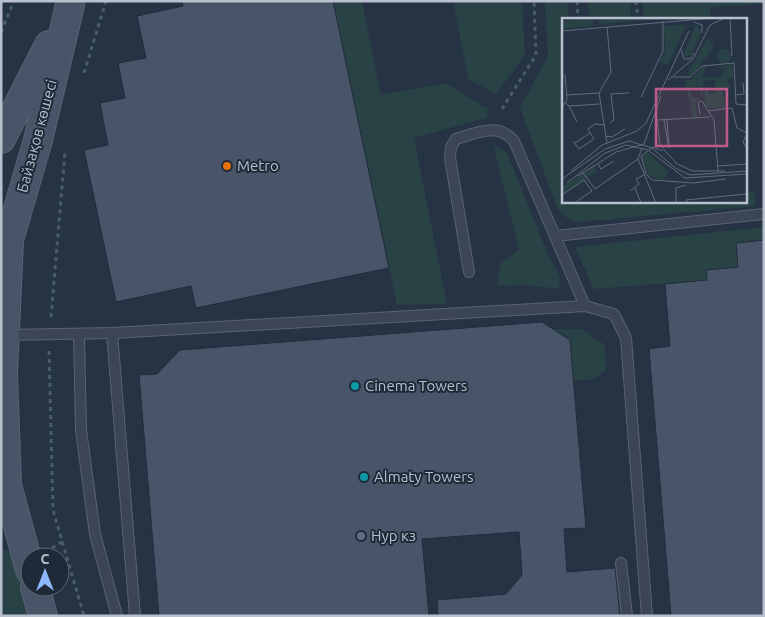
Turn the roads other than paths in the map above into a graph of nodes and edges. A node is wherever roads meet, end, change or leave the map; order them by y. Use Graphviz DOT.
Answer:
graph roads {
  1 [pos="71,3"];
  2 [pos="1,139"];
  3 [pos="764,214"];
  4 [pos="555,236"];
  5 [pos="5,254"];
  6 [pos="468,272"];
  7 [pos="584,306"];
  8 [pos="112,333"];
  9 [pos="79,334"];
  10 [pos="4,335"];
  11 [pos="33,547"];
  12 [pos="622,563"];
  13 [pos="37,597"];
  14 [pos="42,616"];
  15 [pos="117,616"];
  16 [pos="135,616"];
  17 [pos="627,616"];
  18 [pos="647,616"];
  1 -- 2 [label="main road, Байзақов көшесі"];
  1 -- 5 [label="main road, Байзақов көшесі"];
  3 -- 4 [label="lane"];
  4 -- 6 [label="lane"];
  4 -- 7 [label="lane"];
  5 -- 10 [label="main road, Байзақов көшесі"];
  7 -- 8 [label="lane"];
  7 -- 18 [label="lane"];
  8 -- 9 [label="lane"];
  8 -- 16 [label="lane"];
  9 -- 10 [label="lane"];
  9 -- 15 [label="lane"];
  10 -- 11 [label="main road, Байзақов көшесі"];
  12 -- 17 [label="lane"];
  13 -- 14 [label="main road"];
}
